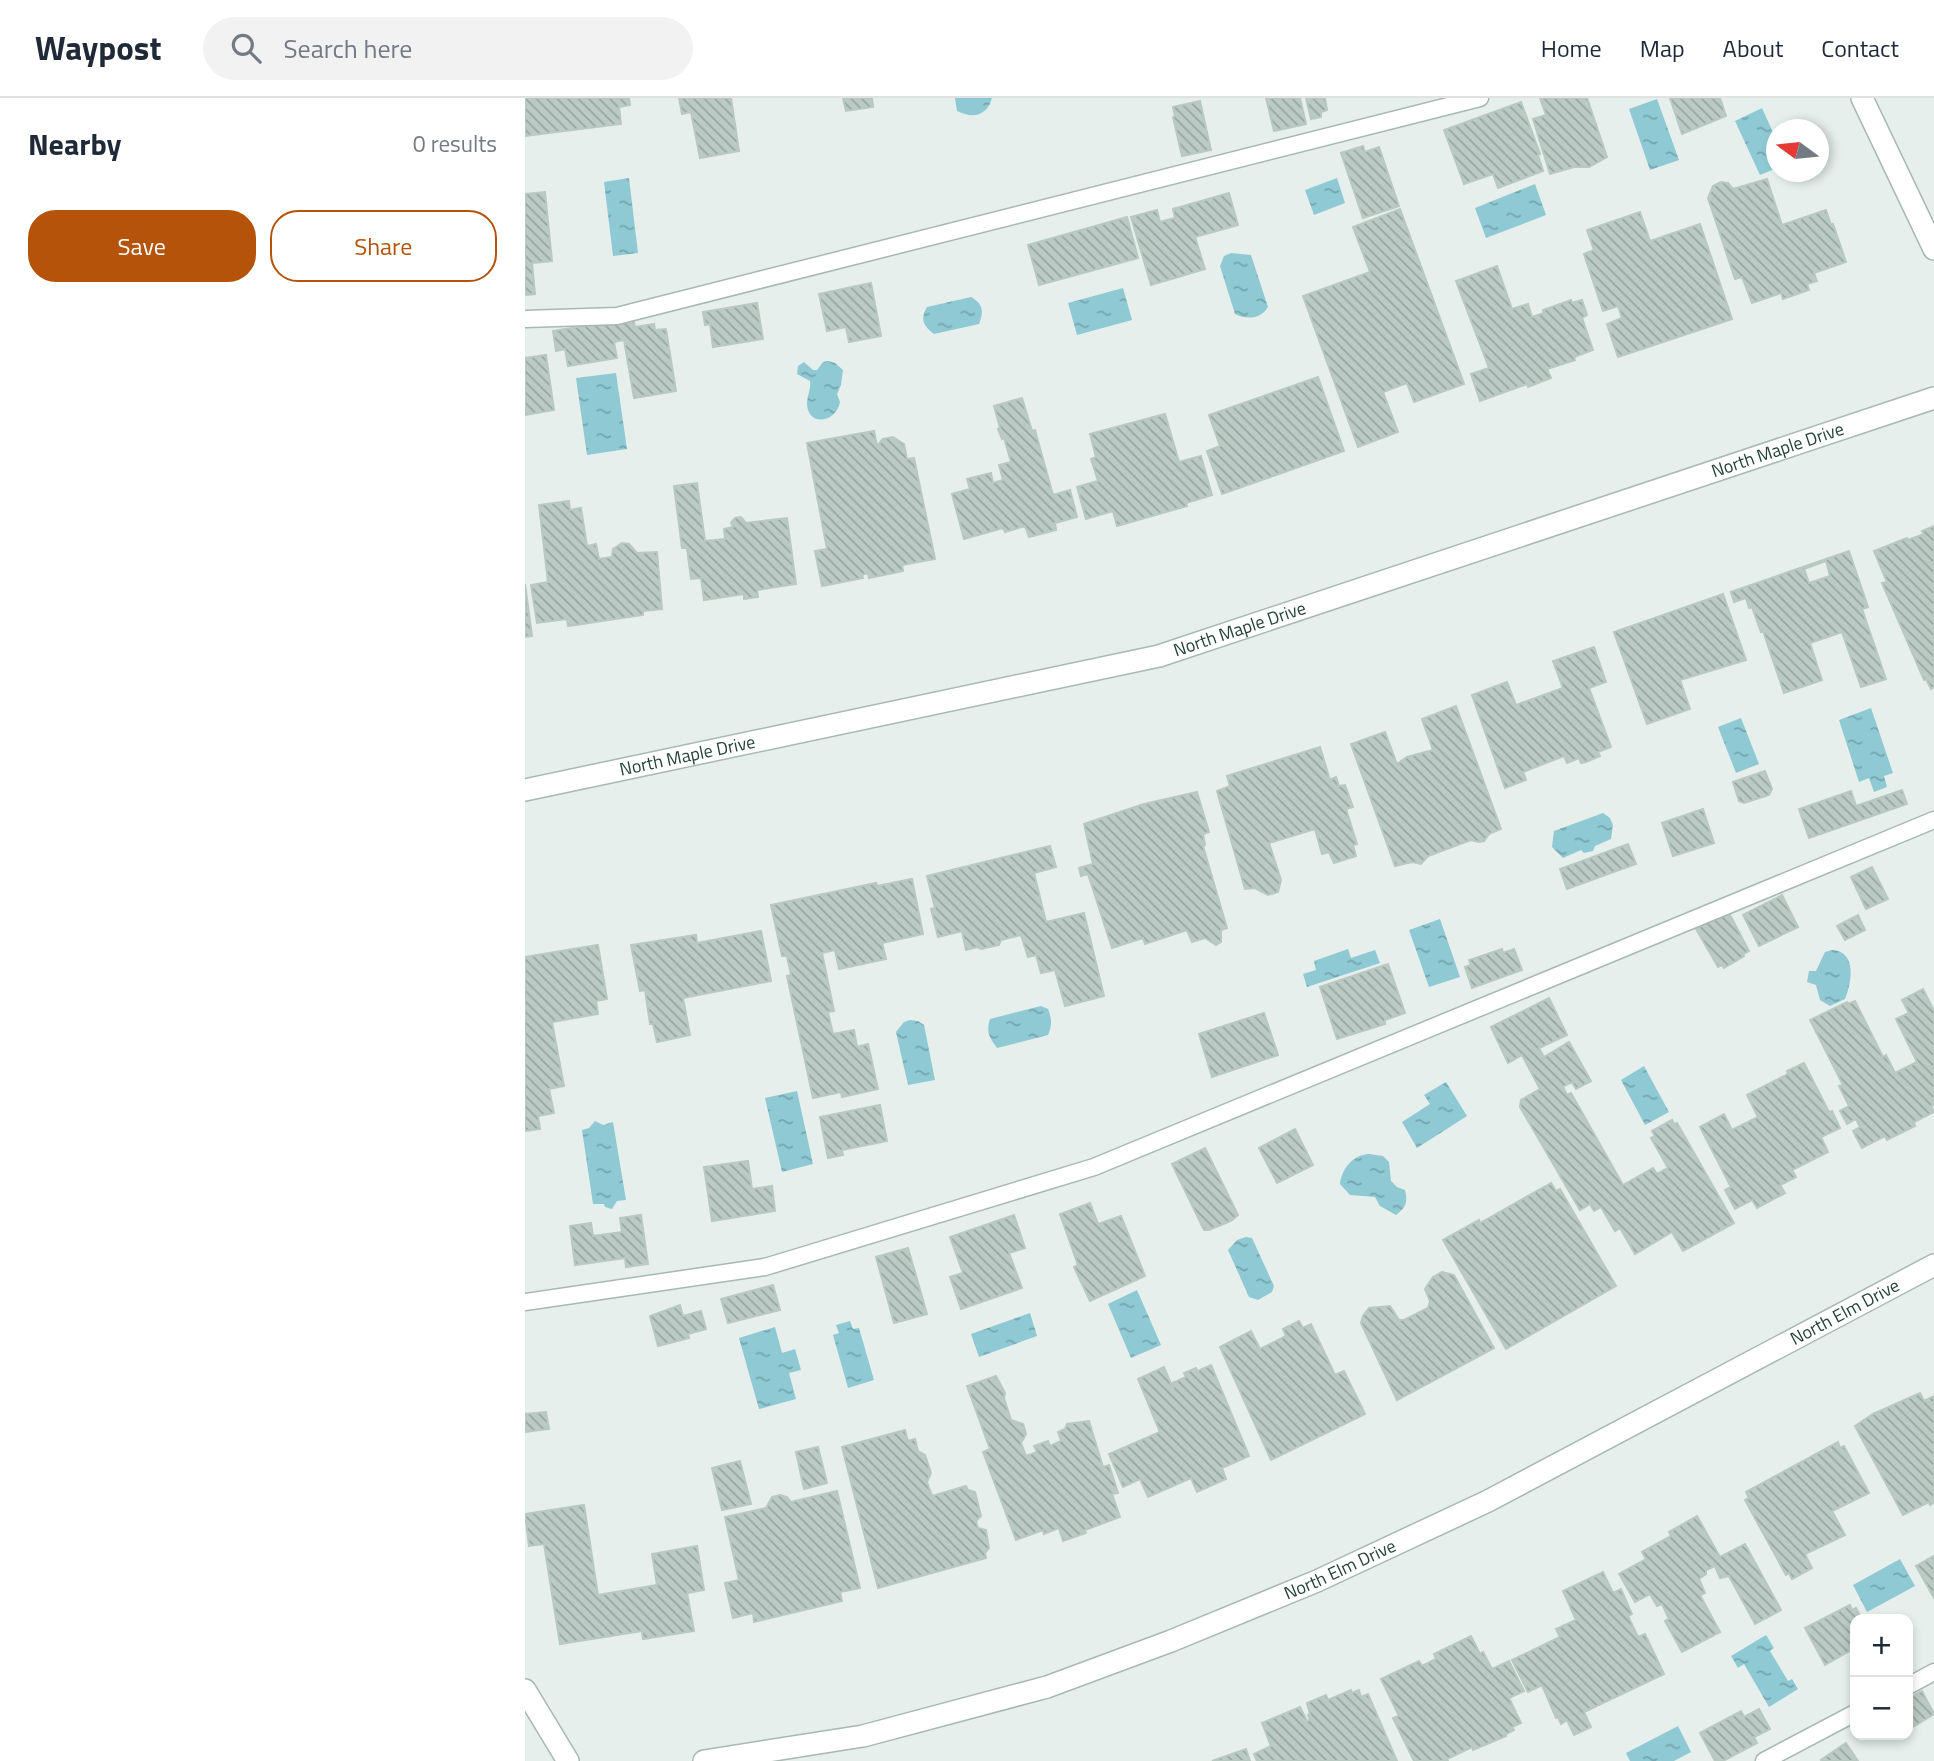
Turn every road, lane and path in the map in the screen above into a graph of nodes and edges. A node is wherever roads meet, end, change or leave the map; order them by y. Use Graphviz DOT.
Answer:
graph roads {
  1 [pos="1481,98"];
  2 [pos="1862,98"];
  3 [pos="1934,248"];
  4 [pos="525,319"];
  5 [pos="1934,398"];
  6 [pos="525,790"];
  7 [pos="1934,820"];
  8 [pos="1934,1265"];
  9 [pos="525,1302"];
  10 [pos="1934,1672"];
  11 [pos="1913,1683"];
  12 [pos="525,1690"];
  13 [pos="1850,1716"];
  14 [pos="568,1761"];
  15 [pos="704,1761"];
  16 [pos="1764,1761"];
  1 -- 4 [label="lane"];
  2 -- 3 [label="street"];
  5 -- 6 [label="street, North Maple Drive"];
  7 -- 9 [label="lane"];
  8 -- 15 [label="street, North Elm Drive"];
  10 -- 11 [label="lane"];
  12 -- 14 [label="street"];
  13 -- 16 [label="lane"];
}
